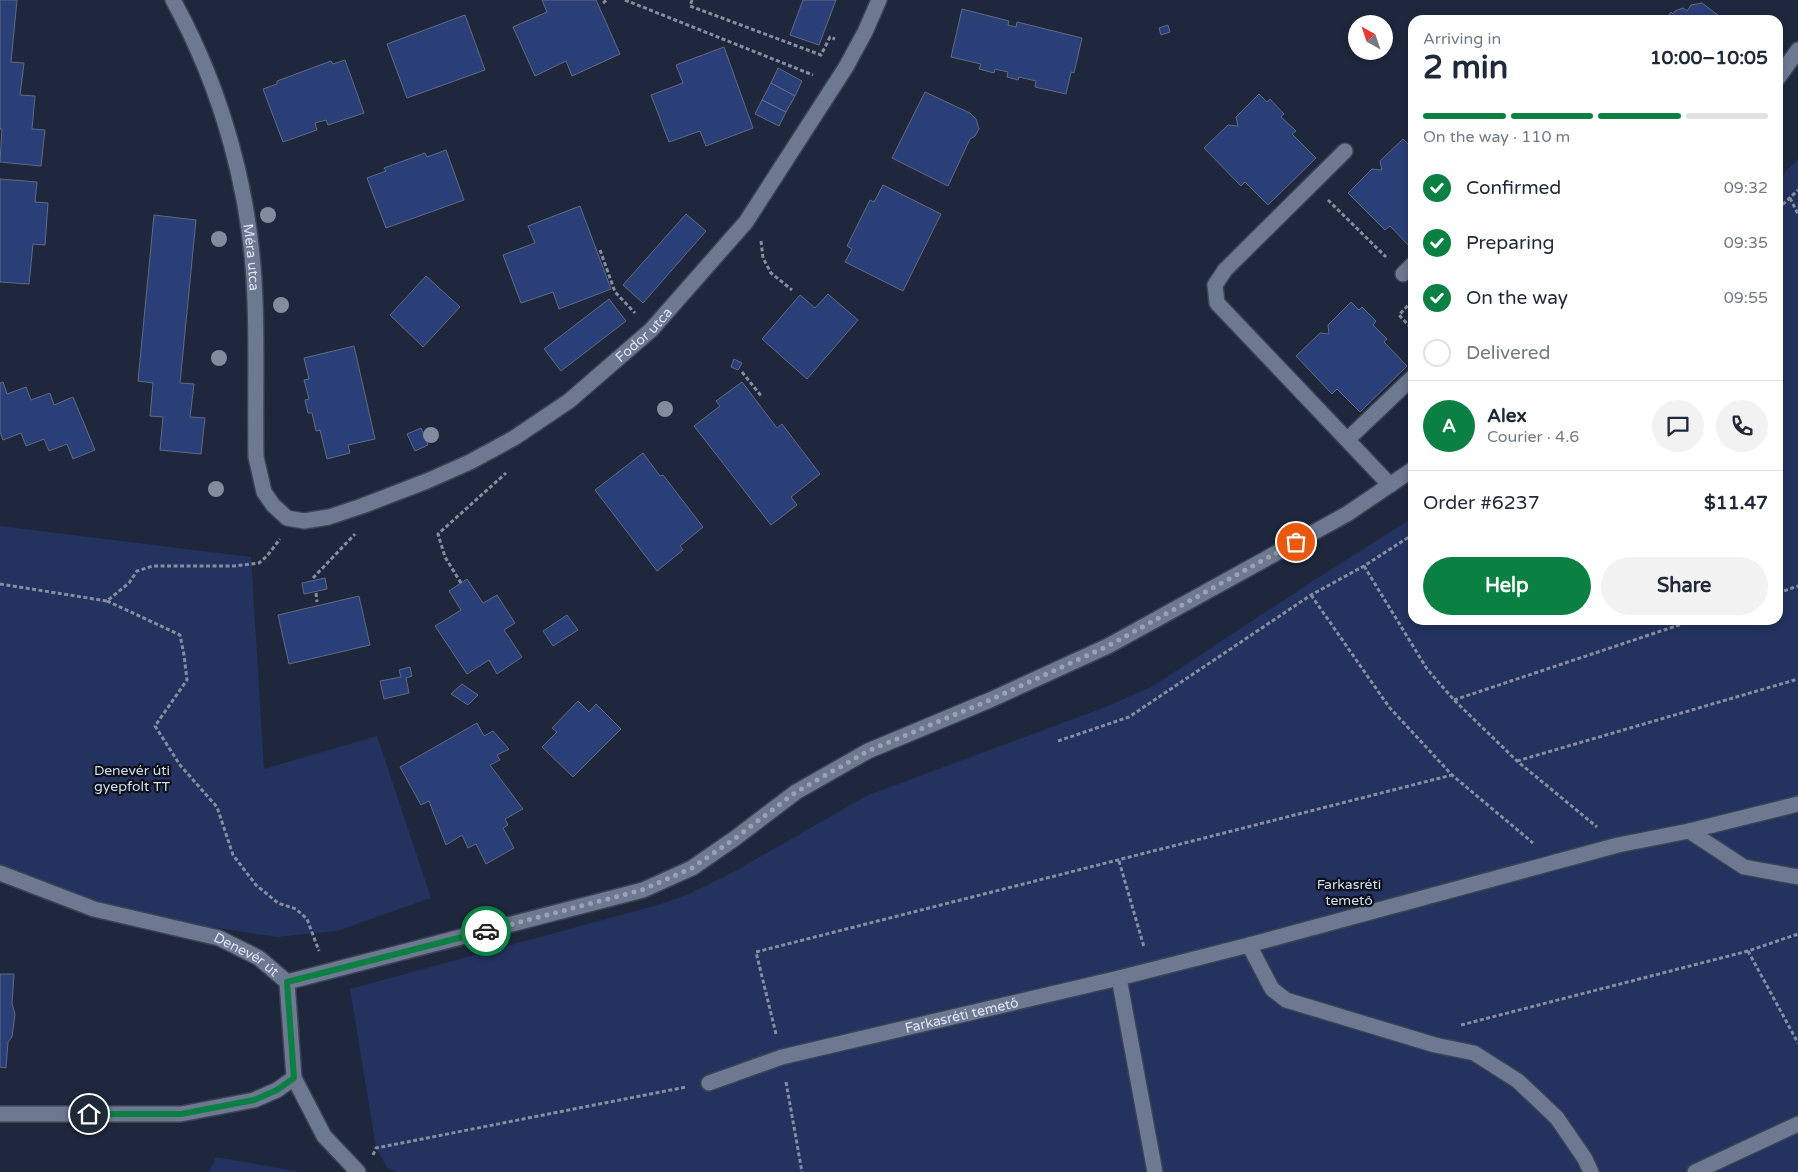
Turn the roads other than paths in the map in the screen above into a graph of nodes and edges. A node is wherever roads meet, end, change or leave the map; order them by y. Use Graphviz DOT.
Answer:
graph roads {
  1 [pos="173,0"];
  2 [pos="879,0"];
  3 [pos="1798,50"];
  4 [pos="1783,71"];
  5 [pos="1345,151"];
  6 [pos="1408,382"];
  7 [pos="1348,439"];
  8 [pos="1408,473"];
  9 [pos="1390,485"];
  10 [pos="287,518"];
  11 [pos="1798,804"];
  12 [pos="1689,831"];
  13 [pos="0,873"];
  14 [pos="1798,877"];
  15 [pos="1249,945"];
  16 [pos="1119,978"];
  17 [pos="287,982"];
  18 [pos="294,1078"];
  19 [pos="709,1083"];
  20 [pos="0,1114"];
  21 [pos="1798,1124"];
  22 [pos="364,1168"];
  23 [pos="1155,1172"];
  24 [pos="1591,1172"];
  25 [pos="1695,1172"];
  1 -- 10 [label="street, Méra utca"];
  2 -- 10 [label="street, Fodor utca"];
  3 -- 4 [label="street"];
  5 -- 7 [label="street"];
  6 -- 7 [label="street"];
  7 -- 9 [label="street"];
  8 -- 9 [label="street"];
  9 -- 17 [label="street"];
  11 -- 12 [label="street, Farkasréti temető"];
  12 -- 14 [label="street"];
  12 -- 15 [label="street, Farkasréti temető"];
  13 -- 17 [label="street, Denevér út"];
  15 -- 16 [label="street, Farkasréti temető"];
  15 -- 24 [label="street"];
  16 -- 19 [label="street, Farkasréti temető"];
  16 -- 23 [label="street"];
  17 -- 18 [label="street, Denevér út"];
  18 -- 20 [label="street"];
  18 -- 22 [label="street, Denevér út"];
  21 -- 25 [label="street"];
}
